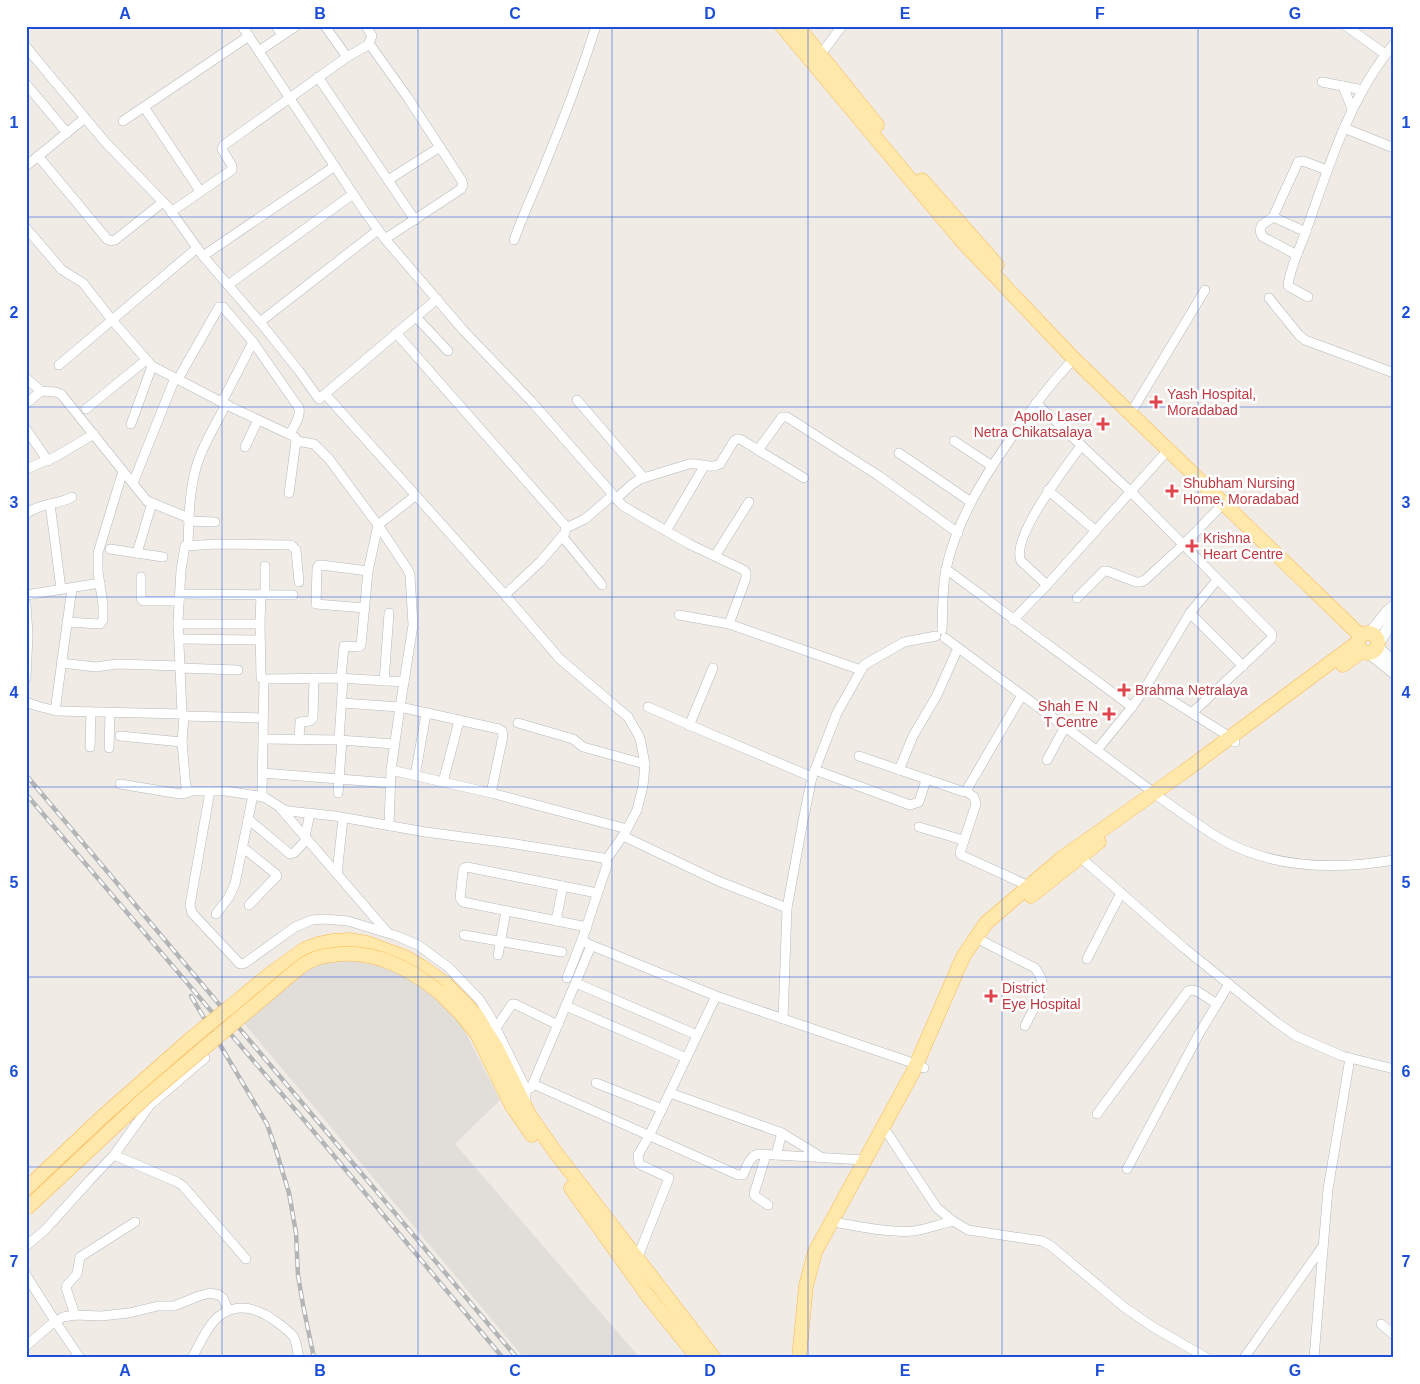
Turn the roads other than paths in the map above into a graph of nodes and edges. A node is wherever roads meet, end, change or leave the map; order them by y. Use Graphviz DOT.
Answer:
graph roads {
  1 [pos="242,26"];
  2 [pos="276,26"];
  3 [pos="296,26"];
  4 [pos="325,26"];
  5 [pos="366,26"];
  6 [pos="596,26"];
  7 [pos="782,26"];
  8 [pos="797,26"];
  9 [pos="842,26"];
  10 [pos="1346,26"];
  11 [pos="282,35"];
  12 [pos="249,36"];
  13 [pos="1394,44"];
  14 [pos="368,45"];
  15 [pos="26,48"];
  16 [pos="259,51"];
  17 [pos="1385,54"];
  18 [pos="346,57"];
  19 [pos="817,60"];
  20 [pos="318,77"];
  21 [pos="1322,82"];
  22 [pos="1343,86"];
  23 [pos="28,90"];
  24 [pos="1363,90"];
  25 [pos="290,97"];
  26 [pos="144,107"];
  27 [pos="1352,109"];
  28 [pos="85,118"];
  29 [pos="123,121"];
  30 [pos="1344,128"];
  31 [pos="67,133"];
  32 [pos="440,147"];
  33 [pos="1394,148"];
  34 [pos="38,156"];
  35 [pos="26,166"];
  36 [pos="335,166"];
  37 [pos="1327,170"];
  38 [pos="388,180"];
  39 [pos="200,191"];
  40 [pos="353,194"];
  41 [pos="163,202"];
  42 [pos="171,212"];
  43 [pos="1273,217"];
  44 [pos="415,220"];
  45 [pos="26,228"];
  46 [pos="378,230"];
  47 [pos="1306,232"];
  48 [pos="385,239"];
  49 [pos="514,240"];
  50 [pos="197,248"];
  51 [pos="1297,255"];
  52 [pos="203,256"];
  53 [pos="228,285"];
  54 [pos="1205,290"];
  55 [pos="1308,297"];
  56 [pos="1269,298"];
  57 [pos="437,299"];
  58 [pos="416,316"];
  59 [pos="112,320"];
  60 [pos="260,322"];
  61 [pos="396,333"];
  62 [pos="253,342"];
  63 [pos="448,351"];
  64 [pos="1074,359"];
  65 [pos="149,363"];
  66 [pos="59,365"];
  67 [pos="1394,373"];
  68 [pos="26,378"];
  69 [pos="176,379"];
  70 [pos="41,391"];
  71 [pos="325,394"];
  72 [pos="577,400"];
  73 [pos="224,403"];
  74 [pos="1036,403"];
  75 [pos="26,404"];
  76 [pos="1135,406"];
  77 [pos="86,409"];
  78 [pos="258,420"];
  79 [pos="131,424"];
  80 [pos="26,430"];
  81 [pos="94,434"];
  82 [pos="293,437"];
  83 [pos="954,441"];
  84 [pos="245,446"];
  85 [pos="1081,446"];
  86 [pos="758,450"];
  87 [pos="1168,450"];
  88 [pos="899,452"];
  89 [pos="48,461"];
  90 [pos="705,465"];
  91 [pos="992,466"];
  92 [pos="26,469"];
  93 [pos="123,471"];
  94 [pos="644,478"];
  95 [pos="804,478"];
  96 [pos="133,484"];
  97 [pos="1048,490"];
  98 [pos="1131,492"];
  99 [pos="289,493"];
  100 [pos="415,496"];
  101 [pos="72,497"];
  102 [pos="615,497"];
  103 [pos="748,502"];
  104 [pos="971,502"];
  105 [pos="152,503"];
  106 [pos="50,504"];
  107 [pos="1223,504"];
  108 [pos="26,514"];
  109 [pos="189,520"];
  110 [pos="215,522"];
  111 [pos="378,525"];
  112 [pos="666,531"];
  113 [pos="1096,531"];
  114 [pos="564,532"];
  115 [pos="958,533"];
  116 [pos="188,545"];
  117 [pos="1183,545"];
  118 [pos="110,549"];
  119 [pos="137,553"];
  120 [pos="714,556"];
  121 [pos="163,557"];
  122 [pos="265,566"];
  123 [pos="946,569"];
  124 [pos="368,571"];
  125 [pos="141,577"];
  126 [pos="1217,580"];
  127 [pos="299,582"];
  128 [pos="100,583"];
  129 [pos="602,585"];
  130 [pos="1047,585"];
  131 [pos="72,588"];
  132 [pos="61,589"];
  133 [pos="263,594"];
  134 [pos="26,595"];
  135 [pos="293,595"];
  136 [pos="505,595"];
  137 [pos="179,597"];
  138 [pos="1077,598"];
  139 [pos="26,604"];
  140 [pos="1394,606"];
  141 [pos="365,608"];
  142 [pos="389,613"];
  143 [pos="1190,613"];
  144 [pos="679,615"];
  145 [pos="1013,620"];
  146 [pos="1394,620"];
  147 [pos="67,622"];
  148 [pos="178,624"];
  149 [pos="260,624"];
  150 [pos="729,624"];
  151 [pos="941,635"];
  152 [pos="179,639"];
  153 [pos="260,640"];
  154 [pos="1368,643"];
  155 [pos="958,648"];
  156 [pos="1394,662"];
  157 [pos="62,663"];
  158 [pos="1243,666"];
  159 [pos="180,667"];
  160 [pos="713,668"];
  161 [pos="238,670"];
  162 [pos="861,670"];
  163 [pos="1394,673"];
  164 [pos="26,678"];
  165 [pos="314,678"];
  166 [pos="342,678"];
  167 [pos="264,679"];
  168 [pos="384,681"];
  169 [pos="404,682"];
  170 [pos="1147,685"];
  171 [pos="1022,695"];
  172 [pos="26,702"];
  173 [pos="342,703"];
  174 [pos="400,707"];
  175 [pos="648,707"];
  176 [pos="1132,708"];
  177 [pos="55,711"];
  178 [pos="92,712"];
  179 [pos="110,712"];
  180 [pos="426,714"];
  181 [pos="1192,714"];
  182 [pos="183,715"];
  183 [pos="263,718"];
  184 [pos="459,721"];
  185 [pos="518,723"];
  186 [pos="690,726"];
  187 [pos="1065,727"];
  188 [pos="120,736"];
  189 [pos="263,738"];
  190 [pos="299,739"];
  191 [pos="341,740"];
  192 [pos="1233,740"];
  193 [pos="182,742"];
  194 [pos="394,744"];
  195 [pos="90,747"];
  196 [pos="109,748"];
  197 [pos="1097,750"];
  198 [pos="859,756"];
  199 [pos="1047,760"];
  200 [pos="645,764"];
  201 [pos="391,770"];
  202 [pos="899,770"];
  203 [pos="262,773"];
  204 [pos="814,773"];
  205 [pos="415,776"];
  206 [pos="339,778"];
  207 [pos="926,780"];
  208 [pos="443,782"];
  209 [pos="390,783"];
  210 [pos="120,784"];
  211 [pos="966,790"];
  212 [pos="190,791"];
  213 [pos="210,791"];
  214 [pos="338,793"];
  215 [pos="491,793"];
  216 [pos="1156,795"];
  217 [pos="258,796"];
  218 [pos="279,806"];
  219 [pos="310,813"];
  220 [pos="343,818"];
  221 [pos="248,819"];
  222 [pos="389,826"];
  223 [pos="919,827"];
  224 [pos="625,833"];
  225 [pos="306,838"];
  226 [pos="963,840"];
  227 [pos="242,847"];
  228 [pos="1080,857"];
  229 [pos="606,860"];
  230 [pos="1394,860"];
  231 [pos="337,874"];
  232 [pos="563,886"];
  233 [pos="1029,886"];
  234 [pos="597,893"];
  235 [pos="1121,893"];
  236 [pos="249,905"];
  237 [pos="787,908"];
  238 [pos="506,910"];
  239 [pos="216,914"];
  240 [pos="556,921"];
  241 [pos="587,927"];
  242 [pos="387,932"];
  243 [pos="464,935"];
  244 [pos="584,937"];
  245 [pos="501,941"];
  246 [pos="982,941"];
  247 [pos="592,946"];
  248 [pos="562,952"];
  249 [pos="498,955"];
  250 [pos="1087,959"];
  251 [pos="571,981"];
  252 [pos="1229,984"];
  253 [pos="443,988"];
  254 [pos="716,996"];
  255 [pos="1217,1004"];
  256 [pos="566,1006"];
  257 [pos="783,1019"];
  258 [pos="558,1025"];
  259 [pos="1025,1026"];
  260 [pos="496,1028"];
  261 [pos="697,1035"];
  262 [pos="206,1058"];
  263 [pos="686,1058"];
  264 [pos="1350,1058"];
  265 [pos="920,1066"];
  266 [pos="1394,1069"];
  267 [pos="596,1083"];
  268 [pos="532,1084"];
  269 [pos="670,1093"];
  270 [pos="526,1103"];
  271 [pos="662,1109"];
  272 [pos="1097,1114"];
  273 [pos="782,1133"];
  274 [pos="888,1134"];
  275 [pos="649,1136"];
  276 [pos="114,1155"];
  277 [pos="766,1155"];
  278 [pos="776,1155"];
  279 [pos="822,1158"];
  280 [pos="865,1160"];
  281 [pos="1127,1169"];
  282 [pos="26,1189"];
  283 [pos="584,1198"];
  284 [pos="768,1205"];
  285 [pos="26,1208"];
  286 [pos="953,1221"];
  287 [pos="135,1222"];
  288 [pos="839,1223"];
  289 [pos="26,1246"];
  290 [pos="1323,1246"];
  291 [pos="246,1259"];
  292 [pos="637,1259"];
  293 [pos="26,1275"];
  294 [pos="34,1288"];
  295 [pos="26,1295"];
  296 [pos="228,1310"];
  297 [pos="75,1315"];
  298 [pos="58,1320"];
  299 [pos="1381,1324"];
  300 [pos="1394,1334"];
  301 [pos="26,1346"];
  302 [pos="80,1358"];
  303 [pos="192,1358"];
  304 [pos="299,1358"];
  305 [pos="698,1358"];
  306 [pos="714,1358"];
  307 [pos="799,1358"];
  308 [pos="807,1358"];
  309 [pos="1207,1358"];
  310 [pos="1244,1358"];
  311 [pos="1314,1358"];
  1 -- 12 [label="street"];
  2 -- 11 [label="street"];
  3 -- 11 [label="street"];
  4 -- 18 [label="street"];
  5 -- 14 [label="street"];
  6 -- 49 [label="street"];
  7 -- 19 [label="main road"];
  8 -- 19 [label="main road"];
  9 -- 19 [label="street"];
  10 -- 17 [label="street"];
  11 -- 16 [label="street"];
  12 -- 16 [label="street"];
  12 -- 26 [label="street"];
  13 -- 17 [label="street"];
  14 -- 18 [label="street"];
  14 -- 32 [label="street"];
  15 -- 28 [label="street"];
  16 -- 25 [label="street"];
  17 -- 24 [label="street"];
  18 -- 20 [label="street"];
  19 -- 64 [label="main road"];
  19 -- 76 [label="main road"];
  20 -- 25 [label="street"];
  20 -- 38 [label="street"];
  21 -- 22 [label="street"];
  22 -- 24 [label="street"];
  22 -- 27 [label="street"];
  23 -- 31 [label="street"];
  24 -- 27 [label="street"];
  25 -- 36 [label="street"];
  25 -- 39 [label="street"];
  26 -- 29 [label="street"];
  26 -- 39 [label="street"];
  27 -- 30 [label="street"];
  28 -- 31 [label="street"];
  28 -- 41 [label="street"];
  30 -- 33 [label="street"];
  30 -- 37 [label="street"];
  31 -- 34 [label="street"];
  32 -- 38 [label="street"];
  32 -- 44 [label="street"];
  34 -- 35 [label="street"];
  34 -- 41 [label="street"];
  36 -- 40 [label="street"];
  36 -- 52 [label="street"];
  37 -- 43 [label="street"];
  37 -- 47 [label="street"];
  38 -- 44 [label="street"];
  39 -- 42 [label="street"];
  40 -- 46 [label="street"];
  40 -- 53 [label="street"];
  41 -- 42 [label="street"];
  42 -- 50 [label="street"];
  43 -- 47 [label="street"];
  43 -- 51 [label="street"];
  44 -- 48 [label="street"];
  45 -- 59 [label="street"];
  46 -- 48 [label="street"];
  46 -- 60 [label="street"];
  47 -- 51 [label="street"];
  48 -- 57 [label="street"];
  50 -- 52 [label="street"];
  50 -- 59 [label="street"];
  51 -- 55 [label="street"];
  52 -- 53 [label="street"];
  53 -- 60 [label="street"];
  54 -- 76 [label="street"];
  56 -- 67 [label="street"];
  57 -- 58 [label="street"];
  57 -- 102 [label="street"];
  58 -- 61 [label="street"];
  58 -- 63 [label="street"];
  59 -- 65 [label="street"];
  59 -- 66 [label="street"];
  60 -- 71 [label="street"];
  61 -- 71 [label="street"];
  61 -- 114 [label="street"];
  62 -- 69 [label="street"];
  62 -- 73 [label="street"];
  62 -- 82 [label="street"];
  64 -- 74 [label="street"];
  64 -- 87 [label="main road"];
  65 -- 69 [label="street"];
  65 -- 77 [label="street"];
  65 -- 79 [label="street"];
  68 -- 70 [label="street"];
  69 -- 73 [label="street"];
  69 -- 96 [label="street"];
  70 -- 75 [label="street"];
  70 -- 81 [label="street"];
  71 -- 100 [label="street"];
  72 -- 94 [label="street"];
  73 -- 78 [label="street"];
  73 -- 109 [label="street"];
  74 -- 85 [label="street"];
  74 -- 91 [label="street"];
  76 -- 154 [label="main road"];
  78 -- 82 [label="street"];
  78 -- 84 [label="street"];
  80 -- 89 [label="street"];
  81 -- 89 [label="street"];
  81 -- 93 [label="street"];
  82 -- 99 [label="street"];
  82 -- 111 [label="street"];
  83 -- 91 [label="street"];
  85 -- 97 [label="street"];
  85 -- 98 [label="street"];
  86 -- 90 [label="street"];
  86 -- 95 [label="street"];
  86 -- 115 [label="street"];
  87 -- 98 [label="street"];
  87 -- 107 [label="main road"];
  88 -- 104 [label="street"];
  89 -- 92 [label="street"];
  90 -- 94 [label="street"];
  90 -- 112 [label="street"];
  91 -- 104 [label="street"];
  93 -- 96 [label="street"];
  93 -- 128 [label="street"];
  94 -- 102 [label="street"];
  96 -- 105 [label="street"];
  97 -- 113 [label="street"];
  97 -- 130 [label="street"];
  98 -- 113 [label="street"];
  98 -- 117 [label="street"];
  100 -- 111 [label="street"];
  100 -- 136 [label="street"];
  101 -- 106 [label="street"];
  102 -- 112 [label="street"];
  102 -- 114 [label="street"];
  103 -- 120 [label="street"];
  104 -- 115 [label="street"];
  105 -- 109 [label="street"];
  105 -- 119 [label="street"];
  106 -- 108 [label="street"];
  106 -- 132 [label="street"];
  107 -- 117 [label="street"];
  107 -- 154 [label="main road"];
  109 -- 110 [label="street"];
  109 -- 116 [label="street"];
  111 -- 124 [label="street"];
  111 -- 169 [label="street"];
  112 -- 120 [label="street"];
  113 -- 130 [label="street"];
  114 -- 129 [label="street"];
  114 -- 136 [label="street"];
  115 -- 123 [label="street"];
  116 -- 127 [label="street"];
  116 -- 137 [label="street"];
  117 -- 126 [label="street"];
  117 -- 138 [label="street"];
  118 -- 119 [label="street"];
  119 -- 121 [label="street"];
  120 -- 150 [label="street"];
  122 -- 133 [label="street"];
  123 -- 145 [label="street"];
  123 -- 151 [label="street"];
  124 -- 141 [label="street"];
  124 -- 141 [label="street"];
  125 -- 137 [label="street"];
  126 -- 143 [label="street"];
  126 -- 158 [label="street"];
  128 -- 131 [label="street"];
  128 -- 147 [label="street"];
  130 -- 145 [label="street"];
  131 -- 132 [label="street"];
  131 -- 147 [label="street"];
  132 -- 134 [label="street"];
  133 -- 135 [label="street"];
  133 -- 137 [label="street"];
  133 -- 149 [label="street"];
  136 -- 200 [label="street"];
  137 -- 148 [label="street"];
  139 -- 164 [label="street"];
  140 -- 154 [label="street"];
  141 -- 166 [label="street"];
  142 -- 168 [label="street"];
  143 -- 158 [label="street"];
  143 -- 170 [label="street"];
  144 -- 150 [label="street"];
  145 -- 176 [label="street"];
  146 -- 154 [label="street"];
  147 -- 157 [label="street"];
  148 -- 149 [label="street"];
  148 -- 152 [label="street"];
  149 -- 153 [label="street"];
  150 -- 162 [label="street"];
  151 -- 155 [label="street"];
  151 -- 162 [label="street"];
  152 -- 153 [label="street"];
  152 -- 159 [label="street"];
  153 -- 167 [label="street"];
  154 -- 156 [label="street"];
  154 -- 163 [label="street"];
  154 -- 192 [label="main road"];
  155 -- 171 [label="street"];
  155 -- 202 [label="street"];
  157 -- 159 [label="street"];
  157 -- 177 [label="street"];
  158 -- 181 [label="street"];
  159 -- 161 [label="street"];
  159 -- 182 [label="street"];
  160 -- 186 [label="street"];
  162 -- 204 [label="street"];
  165 -- 166 [label="street"];
  165 -- 167 [label="street"];
  165 -- 190 [label="street"];
  166 -- 168 [label="street"];
  166 -- 173 [label="street"];
  167 -- 183 [label="street"];
  168 -- 169 [label="street"];
  169 -- 174 [label="street"];
  170 -- 176 [label="street"];
  170 -- 181 [label="street"];
  171 -- 187 [label="street"];
  171 -- 211 [label="street"];
  172 -- 177 [label="street"];
  173 -- 174 [label="street"];
  173 -- 191 [label="street"];
  174 -- 180 [label="street"];
  174 -- 194 [label="street"];
  175 -- 186 [label="street"];
  176 -- 197 [label="street"];
  177 -- 178 [label="street"];
  178 -- 179 [label="street"];
  178 -- 195 [label="street"];
  179 -- 182 [label="street"];
  179 -- 196 [label="street"];
  180 -- 184 [label="street"];
  180 -- 205 [label="street"];
  181 -- 192 [label="street"];
  182 -- 183 [label="street"];
  182 -- 193 [label="street"];
  183 -- 189 [label="street"];
  184 -- 208 [label="street"];
  184 -- 215 [label="street"];
  185 -- 200 [label="street"];
  186 -- 204 [label="street"];
  187 -- 197 [label="street"];
  187 -- 199 [label="street"];
  188 -- 193 [label="street"];
  189 -- 190 [label="street"];
  189 -- 203 [label="street"];
  190 -- 191 [label="street"];
  191 -- 194 [label="street"];
  191 -- 206 [label="street"];
  192 -- 216 [label="main road"];
  193 -- 212 [label="street"];
  194 -- 201 [label="street"];
  197 -- 216 [label="street"];
  198 -- 202 [label="street"];
  200 -- 224 [label="street"];
  201 -- 205 [label="street"];
  201 -- 209 [label="street"];
  202 -- 207 [label="street"];
  203 -- 206 [label="street"];
  203 -- 217 [label="street"];
  204 -- 207 [label="street"];
  204 -- 237 [label="street"];
  205 -- 208 [label="street"];
  206 -- 209 [label="street"];
  206 -- 214 [label="street"];
  207 -- 211 [label="street"];
  208 -- 215 [label="street"];
  209 -- 222 [label="street"];
  210 -- 212 [label="street"];
  211 -- 226 [label="street"];
  212 -- 213 [label="street"];
  213 -- 217 [label="street"];
  213 -- 242 [label="street"];
  215 -- 224 [label="street"];
  216 -- 228 [label="main road"];
  216 -- 230 [label="street"];
  216 -- 233 [label="main road"];
  217 -- 218 [label="street"];
  217 -- 221 [label="street"];
  218 -- 219 [label="street"];
  218 -- 225 [label="street"];
  219 -- 220 [label="street"];
  219 -- 225 [label="street"];
  220 -- 222 [label="street"];
  220 -- 231 [label="street"];
  221 -- 225 [label="street"];
  221 -- 227 [label="street"];
  222 -- 229 [label="street"];
  223 -- 226 [label="street"];
  224 -- 229 [label="street"];
  224 -- 237 [label="street"];
  225 -- 231 [label="street"];
  226 -- 233 [label="street"];
  227 -- 236 [label="street"];
  227 -- 239 [label="street"];
  228 -- 235 [label="street"];
  228 -- 246 [label="main road"];
  229 -- 234 [label="street"];
  231 -- 242 [label="street"];
  232 -- 234 [label="street"];
  232 -- 238 [label="street"];
  232 -- 240 [label="street"];
  233 -- 265 [label="main road"];
  234 -- 241 [label="street"];
  235 -- 250 [label="street"];
  235 -- 252 [label="street"];
  237 -- 257 [label="street"];
  238 -- 240 [label="street"];
  238 -- 245 [label="street"];
  240 -- 241 [label="street"];
  241 -- 244 [label="street"];
  242 -- 260 [label="street"];
  243 -- 245 [label="street"];
  244 -- 247 [label="street"];
  244 -- 251 [label="street"];
  245 -- 248 [label="street"];
  245 -- 249 [label="street"];
  246 -- 259 [label="street"];
  246 -- 265 [label="main road"];
  247 -- 251 [label="street"];
  247 -- 254 [label="street"];
  251 -- 256 [label="street"];
  251 -- 261 [label="street"];
  252 -- 255 [label="street"];
  252 -- 264 [label="street"];
  253 -- 270 [label="main road"];
  253 -- 282 [label="main road, bridge"];
  253 -- 283 [label="main road"];
  253 -- 285 [label="main road, bridge"];
  254 -- 257 [label="street"];
  254 -- 261 [label="street"];
  255 -- 272 [label="street"];
  255 -- 281 [label="street"];
  256 -- 258 [label="street"];
  256 -- 263 [label="street"];
  257 -- 265 [label="street"];
  258 -- 260 [label="street"];
  258 -- 268 [label="street"];
  260 -- 270 [label="street"];
  261 -- 263 [label="street"];
  262 -- 276 [label="street"];
  263 -- 269 [label="street"];
  264 -- 266 [label="street"];
  264 -- 290 [label="street"];
  265 -- 274 [label="main road"];
  265 -- 280 [label="main road"];
  267 -- 271 [label="street"];
  268 -- 270 [label="street"];
  268 -- 275 [label="street"];
  269 -- 271 [label="street"];
  269 -- 273 [label="street"];
  270 -- 283 [label="main road"];
  271 -- 275 [label="street"];
  273 -- 278 [label="street"];
  273 -- 279 [label="street"];
  274 -- 286 [label="street"];
  274 -- 288 [label="main road"];
  275 -- 277 [label="street"];
  275 -- 292 [label="street"];
  276 -- 289 [label="street"];
  276 -- 291 [label="street"];
  277 -- 278 [label="street"];
  277 -- 284 [label="street"];
  278 -- 279 [label="street"];
  279 -- 280 [label="street"];
  280 -- 307 [label="main road"];
  283 -- 292 [label="main road"];
  283 -- 305 [label="main road"];
  286 -- 288 [label="street"];
  286 -- 309 [label="street"];
  287 -- 297 [label="street"];
  288 -- 308 [label="main road"];
  290 -- 310 [label="street"];
  290 -- 311 [label="street"];
  292 -- 306 [label="main road"];
  293 -- 294 [label="street"];
  294 -- 295 [label="street"];
  294 -- 298 [label="street"];
  296 -- 297 [label="street"];
  296 -- 303 [label="street"];
  296 -- 304 [label="street"];
  297 -- 298 [label="street"];
  298 -- 301 [label="street"];
  298 -- 302 [label="street"];
  299 -- 300 [label="street"];
}
